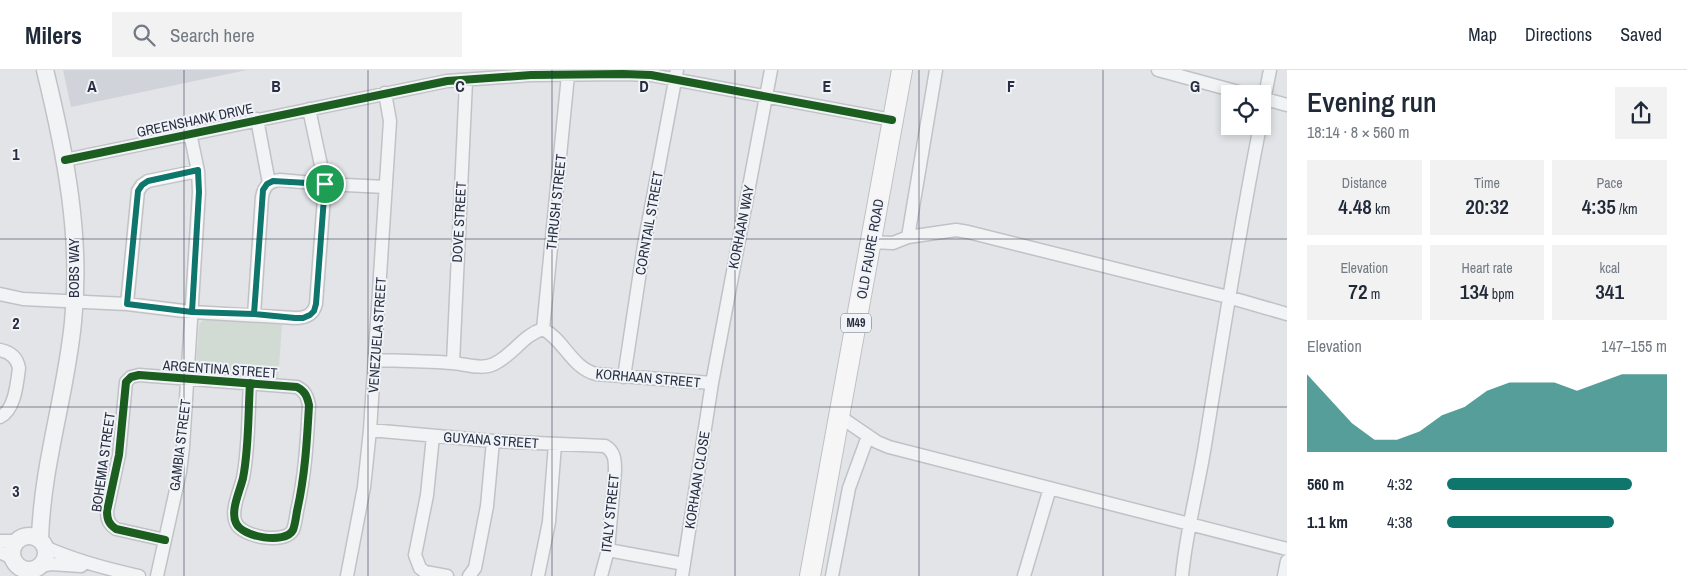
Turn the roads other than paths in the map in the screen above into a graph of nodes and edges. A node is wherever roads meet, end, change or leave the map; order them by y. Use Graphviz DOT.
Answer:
graph roads {
  1 [pos="45,70"];
  2 [pos="771,70"];
  3 [pos="902,70"];
  4 [pos="936,70"];
  5 [pos="1158,70"];
  6 [pos="1270,70"];
  7 [pos="531,73"];
  8 [pos="568,75"];
  9 [pos="676,75"];
  10 [pos="466,81"];
  11 [pos="1267,85"];
  12 [pos="1221,87"];
  13 [pos="385,93"];
  14 [pos="766,96"];
  15 [pos="1271,103"];
  16 [pos="1287,104"];
  17 [pos="309,109"];
  18 [pos="257,119"];
  19 [pos="892,120"];
  20 [pos="190,133"];
  21 [pos="1258,135"];
  22 [pos="65,160"];
  23 [pos="198,170"];
  24 [pos="269,183"];
  25 [pos="325,184"];
  26 [pos="386,187"];
  27 [pos="908,238"];
  28 [pos="871,242"];
  29 [pos="0,294"];
  30 [pos="1228,297"];
  31 [pos="74,303"];
  32 [pos="127,304"];
  33 [pos="192,312"];
  34 [pos="254,314"];
  35 [pos="1287,314"];
  36 [pos="543,329"];
  37 [pos="0,350"];
  38 [pos="376,360"];
  39 [pos="453,363"];
  40 [pos="131,377"];
  41 [pos="624,377"];
  42 [pos="188,378"];
  43 [pos="250,383"];
  44 [pos="712,383"];
  45 [pos="839,416"];
  46 [pos="0,417"];
  47 [pos="370,430"];
  48 [pos="433,436"];
  49 [pos="868,436"];
  50 [pos="493,441"];
  51 [pos="555,444"];
  52 [pos="611,450"];
  53 [pos="47,466"];
  54 [pos="1050,488"];
  55 [pos="1189,524"];
  56 [pos="12,539"];
  57 [pos="164,540"];
  58 [pos="43,543"];
  59 [pos="1287,549"];
  60 [pos="608,550"];
  61 [pos="1287,561"];
  62 [pos="11,562"];
  63 [pos="101,568"];
  64 [pos="36,570"];
  65 [pos="683,570"];
  66 [pos="140,576"];
  67 [pos="157,576"];
  68 [pos="347,576"];
  69 [pos="447,576"];
  70 [pos="469,576"];
  71 [pos="538,576"];
  72 [pos="602,576"];
  73 [pos="810,576"];
  74 [pos="832,576"];
  75 [pos="1024,576"];
  76 [pos="1182,576"];
  77 [pos="1284,576"];
  1 -- 22 [label="street, BOBS WAY"];
  2 -- 14 [label="street, KORHAAN WAY"];
  3 -- 19 [label="main road, OLD FAURE ROAD / M49"];
  4 -- 27 [label="street"];
  5 -- 12 [label="street"];
  6 -- 11 [label="street"];
  7 -- 8 [label="street, GREENSHANK DRIVE"];
  7 -- 10 [label="street, GREENSHANK DRIVE"];
  8 -- 9 [label="street, GREENSHANK DRIVE"];
  8 -- 36 [label="street, THRUSH STREET"];
  9 -- 14 [label="street, GREENSHANK DRIVE"];
  9 -- 41 [label="street, CORNTAIL STREET"];
  10 -- 13 [label="street, GREENSHANK DRIVE"];
  10 -- 39 [label="street, DOVE STREET"];
  13 -- 17 [label="street, GREENSHANK DRIVE"];
  13 -- 26 [label="street, VENEZUELA STREET"];
  14 -- 19 [label="street, GREENSHANK DRIVE"];
  14 -- 44 [label="street, KORHAAN WAY"];
  15 -- 16 [label="street"];
  17 -- 18 [label="street, GREENSHANK DRIVE"];
  17 -- 25 [label="street"];
  18 -- 20 [label="street, GREENSHANK DRIVE"];
  18 -- 24 [label="street"];
  19 -- 28 [label="main road, OLD FAURE ROAD / M49"];
  20 -- 22 [label="street, GREENSHANK DRIVE"];
  20 -- 23 [label="street, GAMBIA STREET"];
  21 -- 30 [label="street"];
  22 -- 31 [label="street, BOBS WAY"];
  23 -- 32 [label="street"];
  23 -- 33 [label="street, GAMBIA STREET"];
  24 -- 25 [label="street"];
  24 -- 34 [label="street"];
  25 -- 26 [label="street"];
  25 -- 34 [label="street"];
  26 -- 38 [label="street, VENEZUELA STREET"];
  27 -- 28 [label="street"];
  27 -- 30 [label="street"];
  28 -- 45 [label="main road, OLD FAURE ROAD / M49"];
  29 -- 31 [label="street"];
  30 -- 35 [label="street"];
  30 -- 55 [label="street"];
  31 -- 32 [label="street"];
  31 -- 53 [label="street, BOBS WAY"];
  32 -- 33 [label="street"];
  33 -- 34 [label="street"];
  33 -- 42 [label="street, GAMBIA STREET"];
  36 -- 39 [label="street"];
  36 -- 41 [label="street, KORHAAN STREET"];
  37 -- 46 [label="street"];
  38 -- 39 [label="street"];
  38 -- 47 [label="street, VENEZUELA STREET"];
  40 -- 42 [label="street, ARGENTINA STREET"];
  40 -- 57 [label="street, BOHEMIA STREET"];
  41 -- 44 [label="street, KORHAAN STREET"];
  42 -- 43 [label="street, ARGENTINA STREET"];
  42 -- 57 [label="street, GAMBIA STREET"];
  43 -- 43 [label="street, ARGENTINA STREET"];
  44 -- 65 [label="street, KORHAAN CLOSE"];
  45 -- 49 [label="street"];
  45 -- 73 [label="main road, OLD FAURE ROAD / M49"];
  47 -- 48 [label="street, GUYANA STREET"];
  47 -- 68 [label="street, VENEZUELA STREET"];
  48 -- 50 [label="street, GUYANA STREET"];
  48 -- 69 [label="street"];
  49 -- 54 [label="street"];
  49 -- 74 [label="street"];
  50 -- 51 [label="street, GUYANA STREET"];
  50 -- 70 [label="street"];
  51 -- 52 [label="street, GUYANA STREET"];
  51 -- 71 [label="street"];
  52 -- 60 [label="street, ITALY STREET"];
  53 -- 56 [label="street, BOBS WAY"];
  53 -- 58 [label="street, BOBS WAY"];
  54 -- 55 [label="street"];
  54 -- 75 [label="street"];
  55 -- 59 [label="street"];
  55 -- 76 [label="street"];
  56 -- 58 [label="street"];
  56 -- 62 [label="street"];
  57 -- 67 [label="street, GAMBIA STREET"];
  58 -- 63 [label="street"];
  58 -- 64 [label="street"];
  60 -- 65 [label="street"];
  60 -- 72 [label="street, ITALY STREET"];
  61 -- 77 [label="street"];
  62 -- 64 [label="street"];
  63 -- 64 [label="street"];
  63 -- 66 [label="street"];
}
